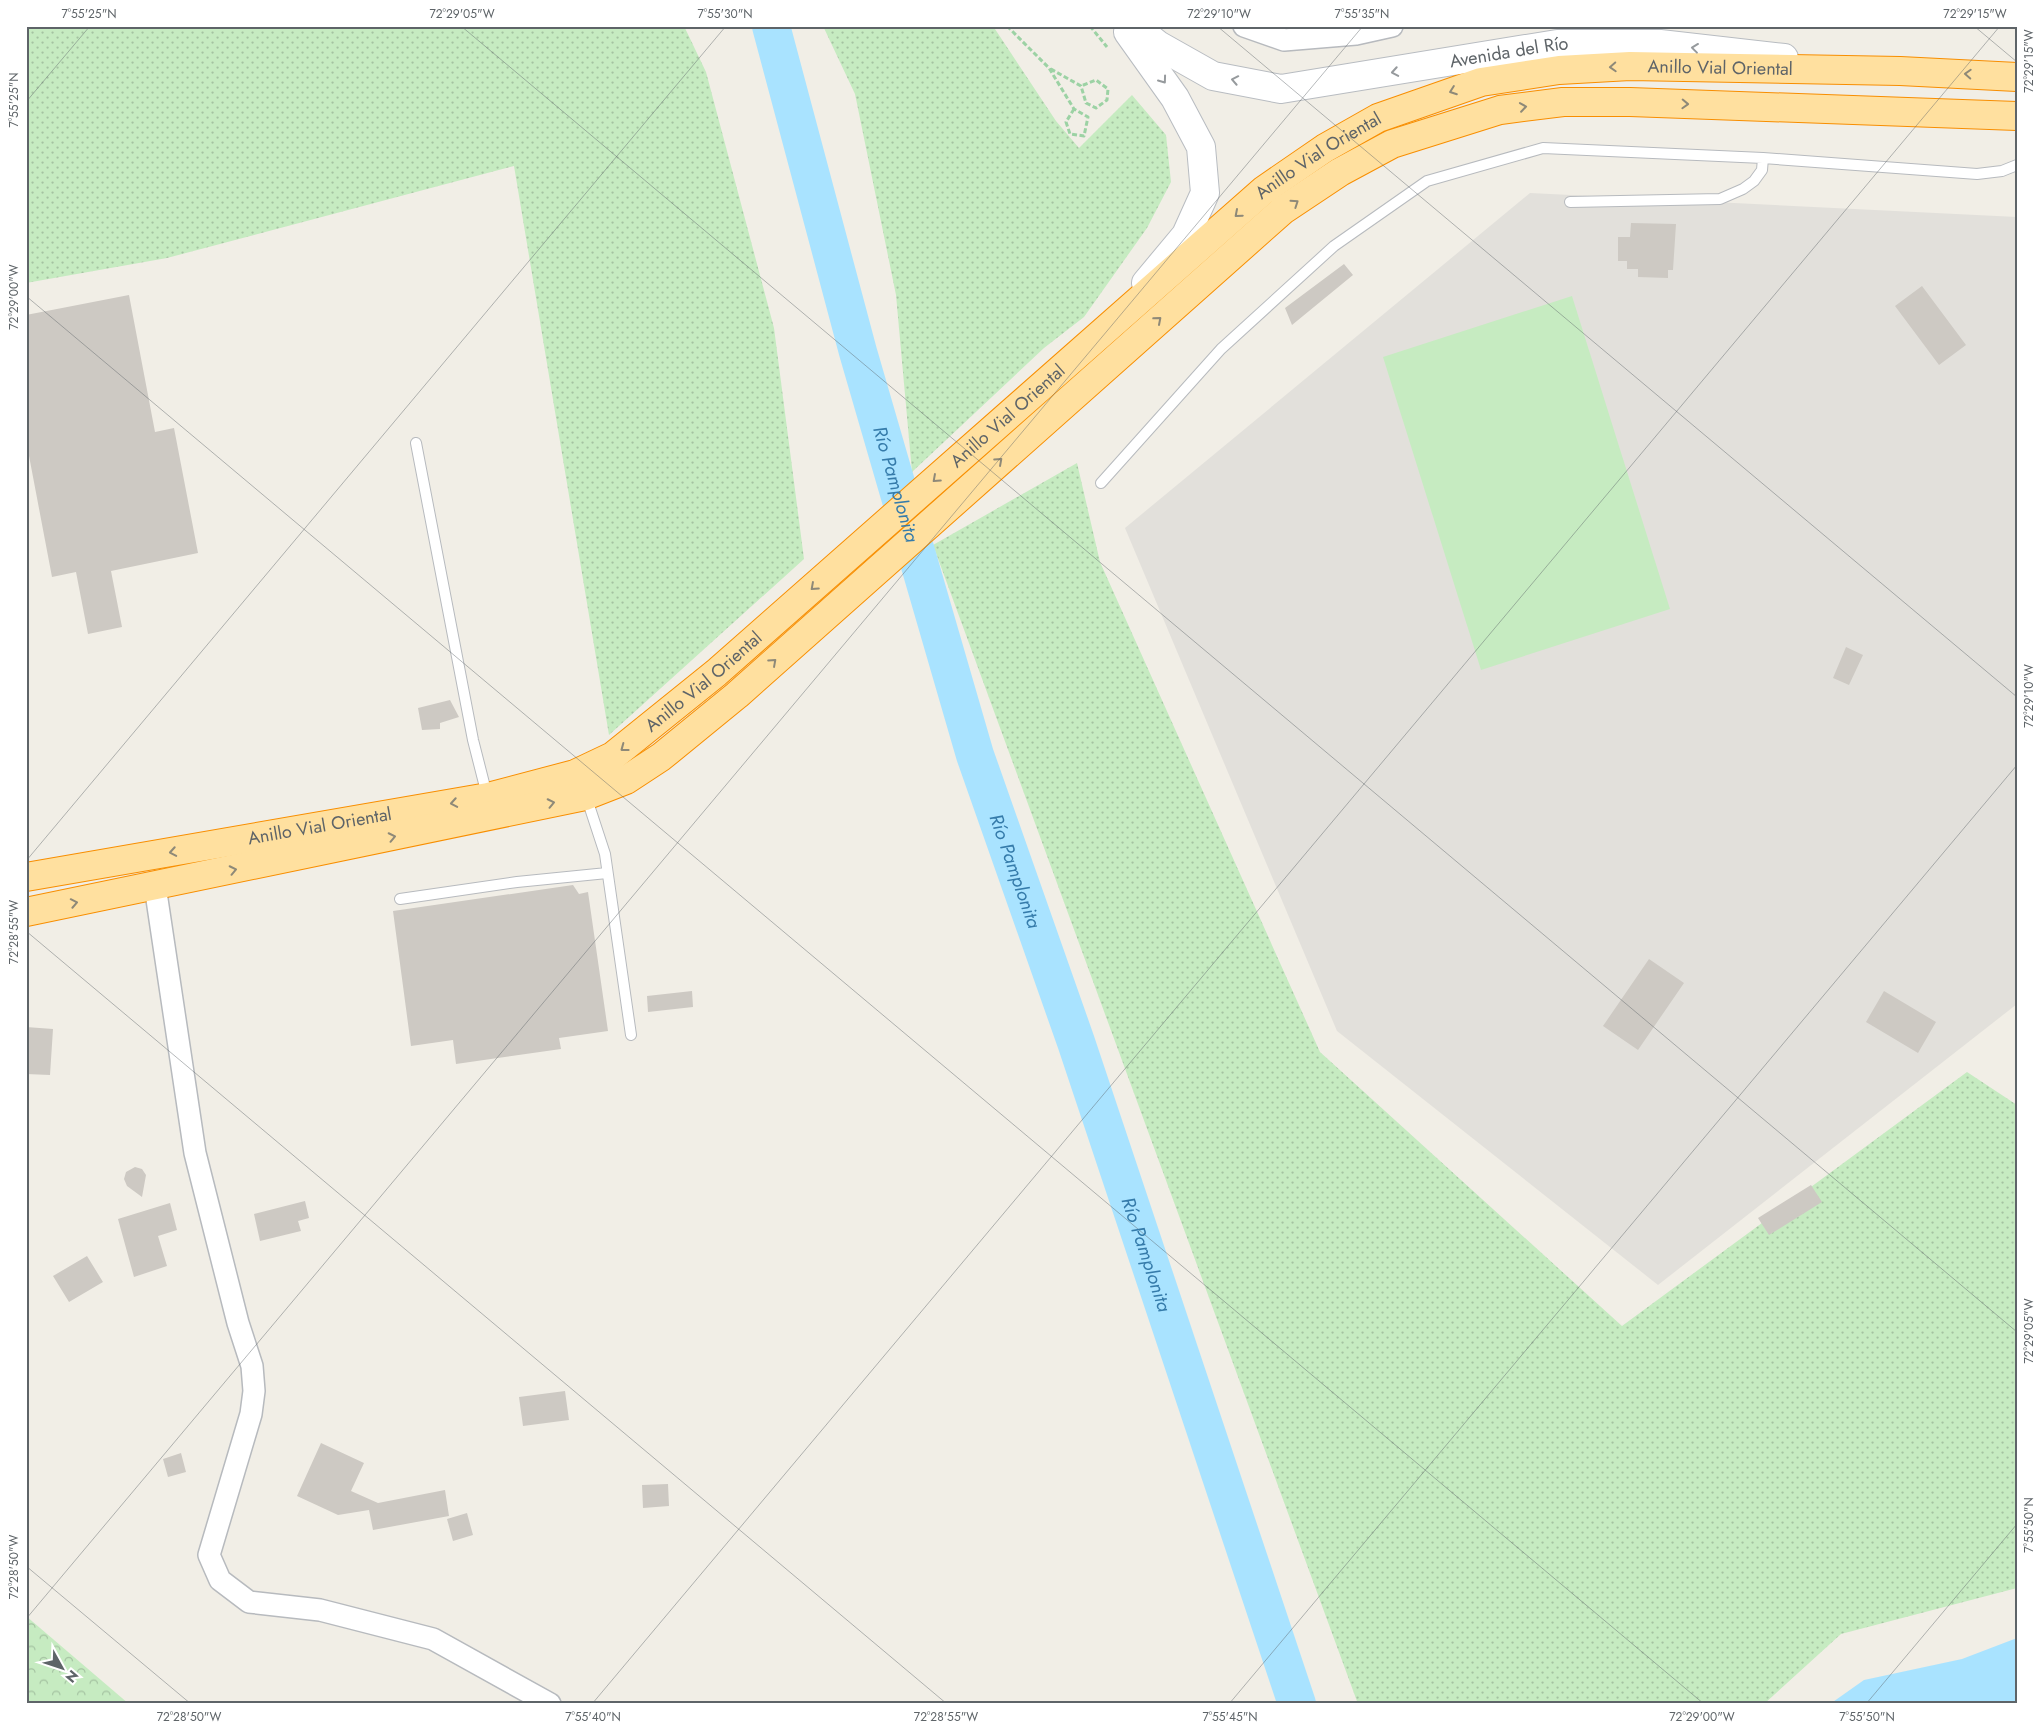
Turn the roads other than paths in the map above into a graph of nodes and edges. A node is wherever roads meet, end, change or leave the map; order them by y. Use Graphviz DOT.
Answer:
graph roads {
  1 [pos="1124,26"];
  2 [pos="1134,26"];
  3 [pos="1244,26"];
  4 [pos="1392,26"];
  5 [pos="1290,33"];
  6 [pos="1900,71"];
  7 [pos="2017,77"];
  8 [pos="2017,116"];
  9 [pos="1764,158"];
  10 [pos="2017,165"];
  11 [pos="1570,202"];
  12 [pos="1107,327"];
  13 [pos="416,443"];
  14 [pos="1101,483"];
  15 [pos="585,796"];
  16 [pos="488,798"];
  17 [pos="607,873"];
  18 [pos="26,877"];
  19 [pos="155,886"];
  20 [pos="400,899"];
  21 [pos="26,912"];
  22 [pos="631,1035"];
  23 [pos="550,1704"];
  1 -- 12 [label="main road, one-way"];
  6 -- 2 [label="main road, Avenida del Río, one-way"];
  3 -- 5 [label="street"];
  4 -- 5 [label="street"];
  7 -- 6 [label="highway, Anillo Vial Oriental, one-way"];
  6 -- 12 [label="highway, Anillo Vial Oriental, one-way"];
  15 -- 8 [label="highway, Anillo Vial Oriental, one-way"];
  9 -- 10 [label="lane"];
  9 -- 11 [label="lane"];
  9 -- 14 [label="lane"];
  12 -- 16 [label="highway, Anillo Vial Oriental, one-way"];
  13 -- 16 [label="lane"];
  15 -- 17 [label="lane"];
  19 -- 15 [label="highway, Anillo Vial Oriental, one-way"];
  16 -- 18 [label="highway, Anillo Vial Oriental, one-way"];
  17 -- 20 [label="lane"];
  17 -- 22 [label="lane"];
  21 -- 19 [label="highway, Anillo Vial Oriental, one-way"];
  19 -- 23 [label="street"];
}
